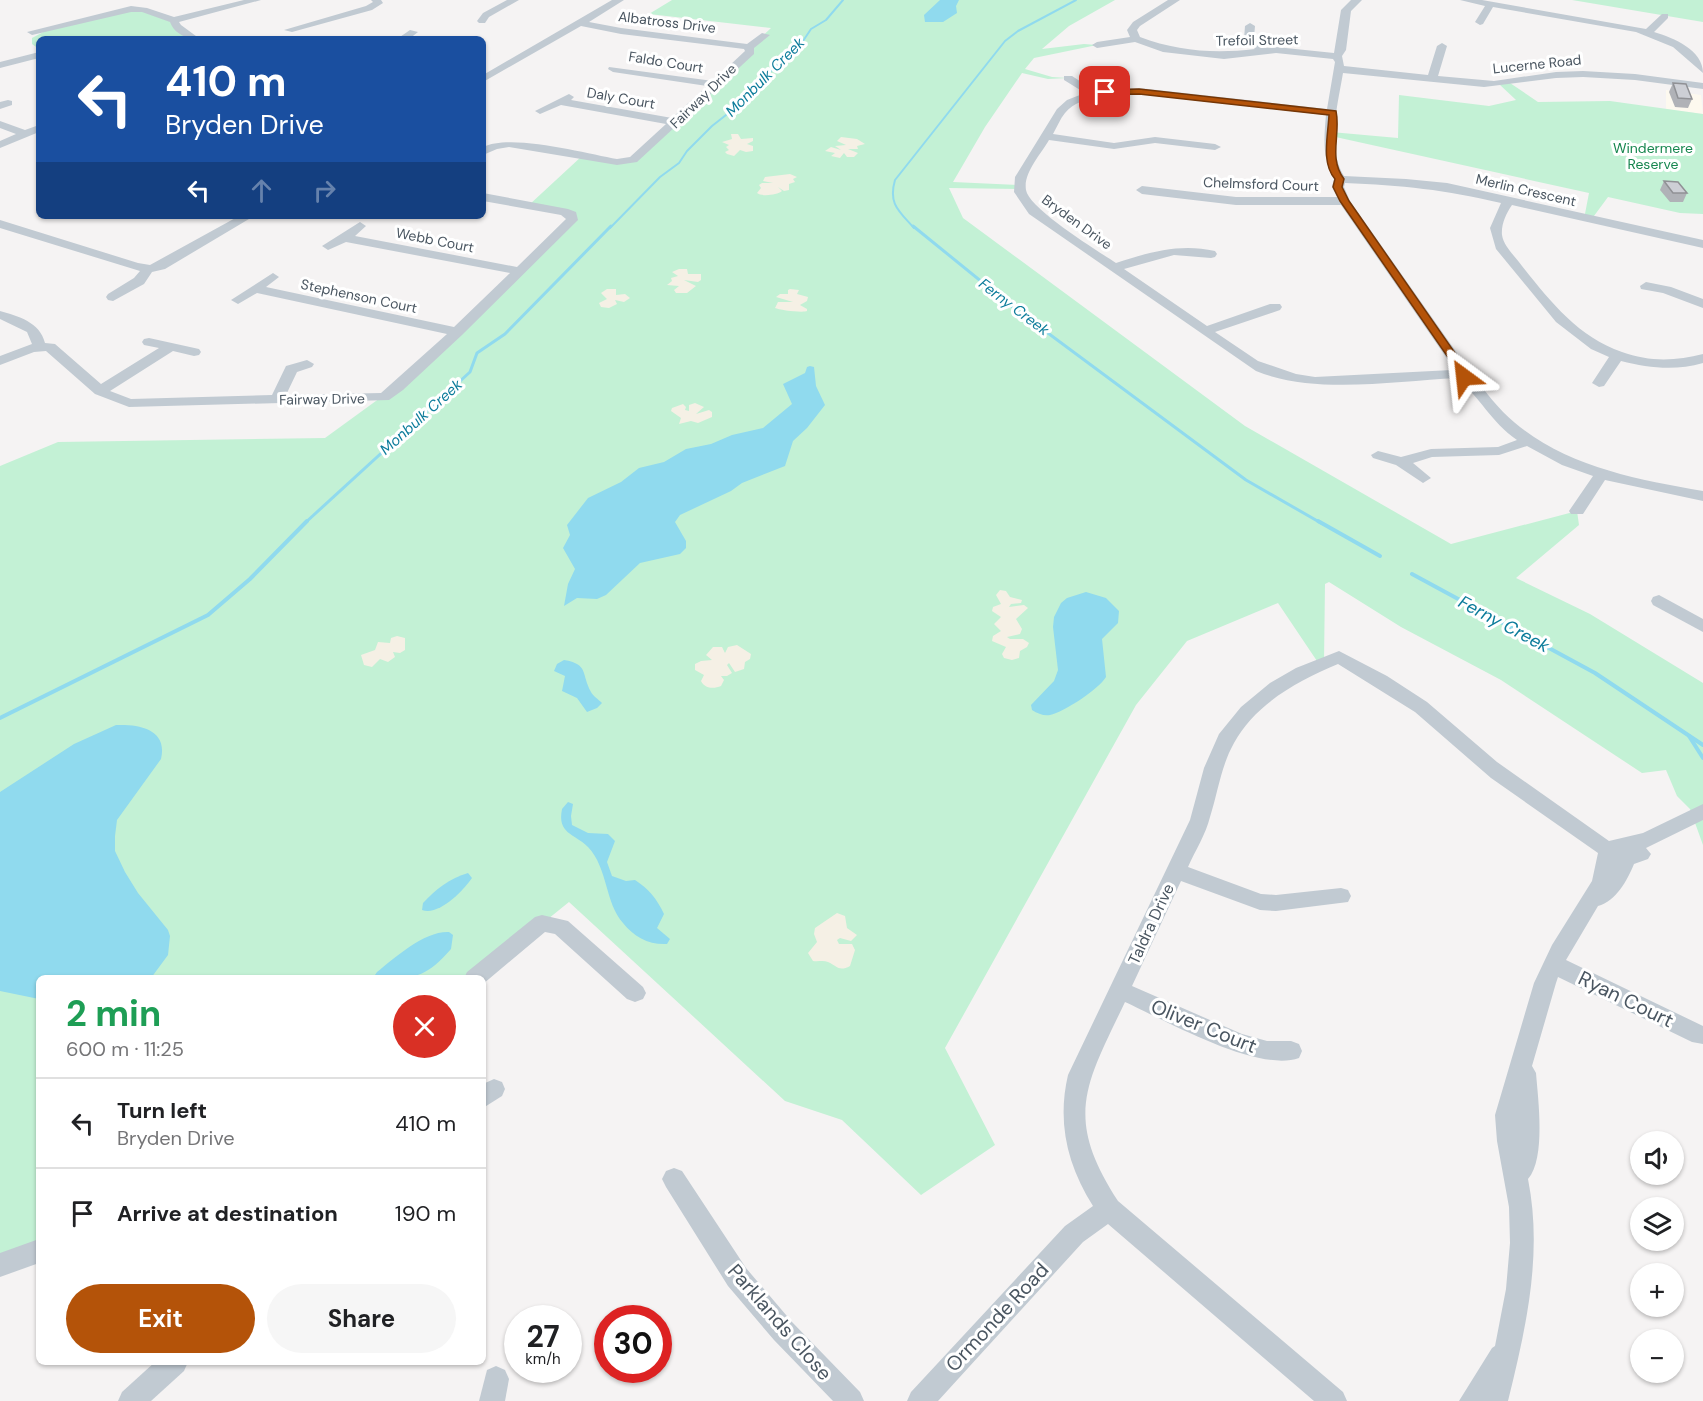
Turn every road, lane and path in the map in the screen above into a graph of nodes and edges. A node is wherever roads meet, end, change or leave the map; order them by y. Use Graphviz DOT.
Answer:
graph roads {
  1 [pos="256,0"];
  2 [pos="376,0"];
  3 [pos="514,0"];
  4 [pos="619,0"];
  5 [pos="1175,0"];
  6 [pos="1357,0"];
  7 [pos="1465,0"];
  8 [pos="138,4"];
  9 [pos="1490,5"];
  10 [pos="1665,16"];
  11 [pos="174,20"];
  12 [pos="482,21"];
  13 [pos="1480,22"];
  14 [pos="581,23"];
  15 [pos="1250,26"];
  16 [pos="287,30"];
  17 [pos="413,32"];
  18 [pos="1647,33"];
  19 [pos="765,35"];
  20 [pos="48,36"];
  21 [pos="188,36"];
  22 [pos="407,36"];
  23 [pos="1136,39"];
  24 [pos="33,45"];
  25 [pos="1097,45"];
  26 [pos="1442,46"];
  27 [pos="749,47"];
  28 [pos="1262,51"];
  29 [pos="1703,53"];
  30 [pos="1691,54"];
  31 [pos="1338,63"];
  32 [pos="4,64"];
  33 [pos="1542,66"];
  34 [pos="1703,70"];
  35 [pos="1553,75"];
  36 [pos="603,76"];
  37 [pos="486,77"];
  38 [pos="1068,78"];
  39 [pos="1432,79"];
  40 [pos="715,84"];
  41 [pos="1703,86"];
  42 [pos="1093,94"];
  43 [pos="540,111"];
  44 [pos="1334,113"];
  45 [pos="675,122"];
  46 [pos="0,124"];
  47 [pos="36,129"];
  48 [pos="26,134"];
  49 [pos="1046,136"];
  50 [pos="486,140"];
  51 [pos="0,145"];
  52 [pos="498,145"];
  53 [pos="1215,147"];
  54 [pos="486,151"];
  55 [pos="1340,179"];
  56 [pos="1142,190"];
  57 [pos="486,198"];
  58 [pos="1344,201"];
  59 [pos="1508,201"];
  60 [pos="243,219"];
  61 [pos="0,224"];
  62 [pos="360,226"];
  63 [pos="345,238"];
  64 [pos="1703,244"];
  65 [pos="328,246"];
  66 [pos="1211,254"];
  67 [pos="1114,267"];
  68 [pos="148,269"];
  69 [pos="518,271"];
  70 [pos="273,277"];
  71 [pos="1646,286"];
  72 [pos="255,289"];
  73 [pos="113,297"];
  74 [pos="238,300"];
  75 [pos="1703,304"];
  76 [pos="1275,307"];
  77 [pos="0,315"];
  78 [pos="1206,331"];
  79 [pos="457,332"];
  80 [pos="149,342"];
  81 [pos="39,346"];
  82 [pos="170,347"];
  83 [pos="194,352"];
  84 [pos="1617,356"];
  85 [pos="1703,358"];
  86 [pos="0,361"];
  87 [pos="308,364"];
  88 [pos="1461,374"];
  89 [pos="1599,383"];
  90 [pos="100,391"];
  91 [pos="277,400"];
  92 [pos="1529,441"];
  93 [pos="1378,454"];
  94 [pos="1401,462"];
  95 [pos="1601,475"];
  96 [pos="1422,478"];
  97 [pos="1701,495"];
  98 [pos="1577,511"];
  99 [pos="1659,601"];
  100 [pos="1703,626"];
  101 [pos="1703,812"];
  102 [pos="1616,851"];
  103 [pos="1175,871"];
  104 [pos="1341,896"];
  105 [pos="1553,964"];
  106 [pos="479,975"];
  107 [pos="1120,990"];
  108 [pos="635,993"];
  109 [pos="1700,1035"];
  110 [pos="1291,1051"];
  111 [pos="675,1179"];
  112 [pos="1105,1202"];
  113 [pos="36,1252"];
  114 [pos="0,1265"];
  115 [pos="1509,1342"];
  116 [pos="172,1365"];
  117 [pos="131,1401"];
  118 [pos="851,1401"];
  119 [pos="920,1401"];
  120 [pos="1334,1401"];
  121 [pos="1472,1401"];
  122 [pos="1495,1401"];
  1 -- 11 [label="street"];
  2 -- 16 [label="street"];
  3 -- 12 [label="street"];
  4 -- 14 [label="street"];
  5 -- 23 [label="street"];
  6 -- 31 [label="street"];
  7 -- 9 [label="street"];
  8 -- 11 [label="street"];
  8 -- 20 [label="street"];
  9 -- 13 [label="street"];
  9 -- 18 [label="street"];
  10 -- 18 [label="street"];
  11 -- 21 [label="street"];
  14 -- 27 [label="street, Albatross Drive"];
  14 -- 37 [label="street"];
  15 -- 28 [label="street"];
  17 -- 22 [label="street"];
  18 -- 30 [label="street"];
  19 -- 27 [label="street, Fairway Drive"];
  23 -- 25 [label="street"];
  23 -- 28 [label="street, Trefoil Street"];
  24 -- 32 [label="street"];
  26 -- 39 [label="street"];
  27 -- 40 [label="street, Fairway Drive"];
  28 -- 31 [label="street, Trefoil Street"];
  29 -- 30 [label="street"];
  30 -- 34 [label="street"];
  31 -- 39 [label="street, Lucerne Road"];
  31 -- 44 [label="street"];
  33 -- 35 [label="street"];
  35 -- 39 [label="street, Lucerne Road"];
  35 -- 41 [label="street, Lucerne Road"];
  36 -- 40 [label="street, Faldo Court"];
  38 -- 42 [label="street"];
  40 -- 45 [label="street, Fairway Drive"];
  42 -- 44 [label="street, Bryden Drive"];
  42 -- 49 [label="street, Bryden Drive"];
  43 -- 45 [label="street, Daly Court"];
  44 -- 55 [label="street"];
  45 -- 52 [label="street, Fairway Drive"];
  46 -- 48 [label="street"];
  47 -- 48 [label="street"];
  48 -- 51 [label="street"];
  49 -- 53 [label="street"];
  49 -- 67 [label="street, Bryden Drive"];
  50 -- 52 [label="street, Fairway Drive"];
  52 -- 54 [label="street"];
  55 -- 58 [label="street"];
  55 -- 59 [label="street, Merlin Crescent"];
  56 -- 58 [label="street, Chelmsford Court"];
  57 -- 69 [label="street, Fairway Drive"];
  58 -- 88 [label="street"];
  59 -- 64 [label="street, Merlin Crescent"];
  59 -- 84 [label="street"];
  60 -- 68 [label="street"];
  61 -- 68 [label="street"];
  62 -- 63 [label="street"];
  63 -- 65 [label="street"];
  63 -- 69 [label="street, Webb Court"];
  66 -- 67 [label="street"];
  67 -- 78 [label="street, Bryden Drive"];
  68 -- 73 [label="street"];
  69 -- 79 [label="street, Fairway Drive"];
  70 -- 72 [label="street"];
  71 -- 75 [label="street"];
  72 -- 74 [label="street"];
  72 -- 79 [label="street, Stephenson Court"];
  76 -- 78 [label="street"];
  77 -- 81 [label="street"];
  78 -- 88 [label="street, Bryden Drive"];
  79 -- 91 [label="street, Fairway Drive"];
  80 -- 82 [label="street"];
  81 -- 86 [label="street"];
  81 -- 90 [label="street, Fairway Drive"];
  82 -- 83 [label="street"];
  82 -- 90 [label="street"];
  84 -- 85 [label="street"];
  84 -- 89 [label="street"];
  87 -- 91 [label="street"];
  88 -- 92 [label="street"];
  90 -- 91 [label="street, Fairway Drive"];
  92 -- 94 [label="street"];
  92 -- 95 [label="street"];
  93 -- 94 [label="street"];
  94 -- 96 [label="street"];
  95 -- 97 [label="street"];
  95 -- 98 [label="street"];
  99 -- 100 [label="street"];
  101 -- 102 [label="street"];
  102 -- 103 [label="street, Taldra Drive"];
  102 -- 105 [label="street"];
  103 -- 104 [label="street"];
  103 -- 107 [label="street, Taldra Drive"];
  105 -- 109 [label="street, Ryan Court"];
  105 -- 115 [label="street"];
  106 -- 108 [label="street"];
  107 -- 110 [label="street, Oliver Court"];
  107 -- 112 [label="street, Taldra Drive"];
  111 -- 118 [label="street, Parklands Close"];
  112 -- 119 [label="street, Ormonde Road"];
  112 -- 120 [label="street, Taldra Drive"];
  113 -- 114 [label="street"];
  115 -- 121 [label="street"];
  115 -- 122 [label="street"];
  116 -- 117 [label="street"];
}
